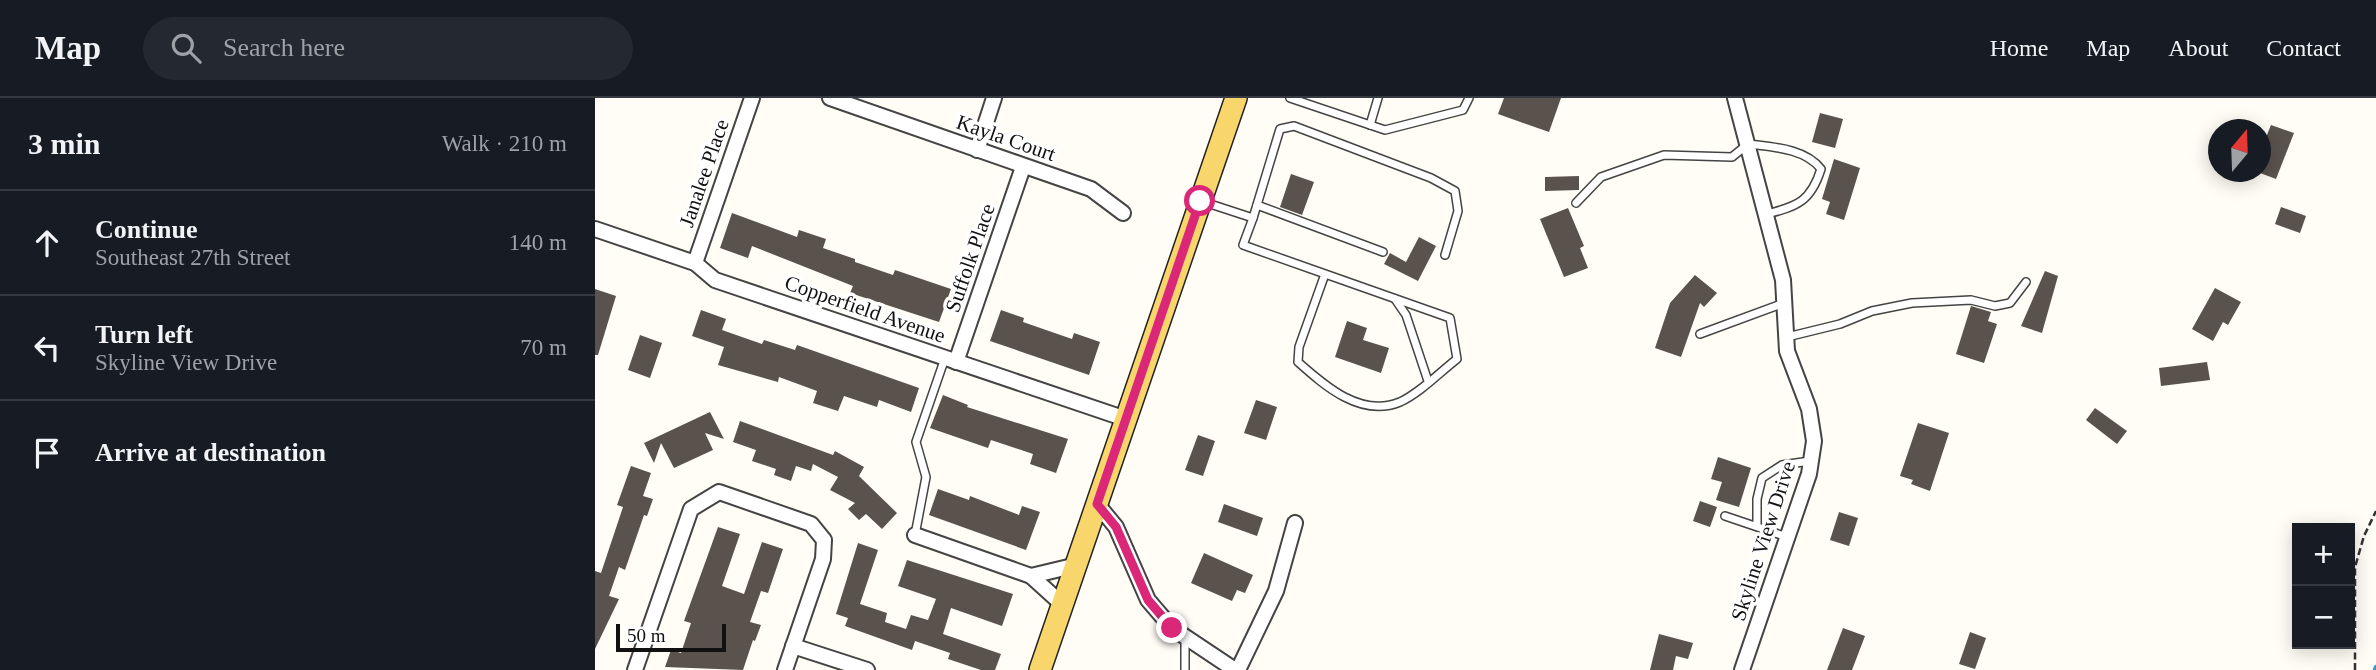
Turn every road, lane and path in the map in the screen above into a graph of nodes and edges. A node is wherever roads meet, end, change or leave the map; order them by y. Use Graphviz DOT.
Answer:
graph roads {
  1 [pos="752,98"];
  2 [pos="830,98"];
  3 [pos="995,98"];
  4 [pos="1290,98"];
  5 [pos="1378,98"];
  6 [pos="1468,98"];
  7 [pos="1735,98"];
  8 [pos="1232,100"];
  9 [pos="1370,125"];
  10 [pos="1748,144"];
  11 [pos="977,150"];
  12 [pos="1023,167"];
  13 [pos="1200,201"];
  14 [pos="1576,203"];
  15 [pos="1257,205"];
  16 [pos="1123,213"];
  17 [pos="1767,214"];
  18 [pos="1253,218"];
  19 [pos="595,229"];
  20 [pos="1383,252"];
  21 [pos="1445,255"];
  22 [pos="695,263"];
  23 [pos="1325,274"];
  24 [pos="2027,282"];
  25 [pos="1395,298"];
  26 [pos="1784,303"];
  27 [pos="1700,334"];
  28 [pos="1786,337"];
  29 [pos="951,360"];
  30 [pos="1428,381"];
  31 [pos="1126,419"];
  32 [pos="1811,461"];
  33 [pos="1097,504"];
  34 [pos="2376,511"];
  35 [pos="1725,516"];
  36 [pos="1295,523"];
  37 [pos="1756,526"];
  38 [pos="915,535"];
  39 [pos="1787,537"];
  40 [pos="1077,565"];
  41 [pos="1031,576"];
  42 [pos="1063,605"];
  43 [pos="1185,636"];
  44 [pos="793,646"];
  45 [pos="635,670"];
  46 [pos="785,670"];
  47 [pos="867,670"];
  48 [pos="1040,670"];
  49 [pos="1185,670"];
  50 [pos="1237,670"];
  51 [pos="1742,670"];
  52 [pos="2355,670"];
  1 -- 22 [label="street, Janalee Place"];
  2 -- 11 [label="street, Kayla Court"];
  3 -- 11 [label="street"];
  4 -- 9 [label="lane"];
  5 -- 9 [label="lane"];
  6 -- 9 [label="lane"];
  7 -- 10 [label="street, Skyline View Drive"];
  8 -- 13 [label="main road"];
  10 -- 14 [label="lane"];
  10 -- 17 [label="street, Skyline View Drive"];
  10 -- 17 [label="lane"];
  11 -- 12 [label="street, Kayla Court"];
  12 -- 16 [label="street, Kayla Court"];
  12 -- 29 [label="street, Suffolk Place"];
  13 -- 18 [label="lane"];
  13 -- 31 [label="main road"];
  15 -- 18 [label="lane"];
  15 -- 20 [label="lane"];
  15 -- 21 [label="lane"];
  17 -- 26 [label="street, Skyline View Drive"];
  18 -- 23 [label="lane"];
  19 -- 22 [label="street, Copperfield Avenue"];
  22 -- 29 [label="street, Copperfield Avenue"];
  23 -- 25 [label="lane"];
  23 -- 30 [label="lane"];
  24 -- 28 [label="lane"];
  25 -- 30 [label="lane"];
  25 -- 30 [label="lane"];
  26 -- 27 [label="lane"];
  26 -- 28 [label="street, Skyline View Drive"];
  28 -- 32 [label="street, Skyline View Drive"];
  29 -- 31 [label="street, Copperfield Avenue"];
  29 -- 38 [label="lane, Suffolk Place"];
  31 -- 33 [label="main road"];
  32 -- 37 [label="lane"];
  32 -- 39 [label="street, Skyline View Drive"];
  33 -- 40 [label="main road"];
  33 -- 43 [label="street"];
  34 -- 52 [label="path"];
  35 -- 37 [label="lane"];
  36 -- 50 [label="street"];
  37 -- 39 [label="lane"];
  38 -- 41 [label="street"];
  39 -- 51 [label="street, Skyline View Drive"];
  40 -- 41 [label="street"];
  40 -- 42 [label="main road"];
  41 -- 42 [label="street"];
  42 -- 48 [label="main road"];
  43 -- 49 [label="lane"];
  43 -- 50 [label="street"];
  44 -- 45 [label="street"];
  44 -- 46 [label="street"];
  44 -- 47 [label="street"];
}
